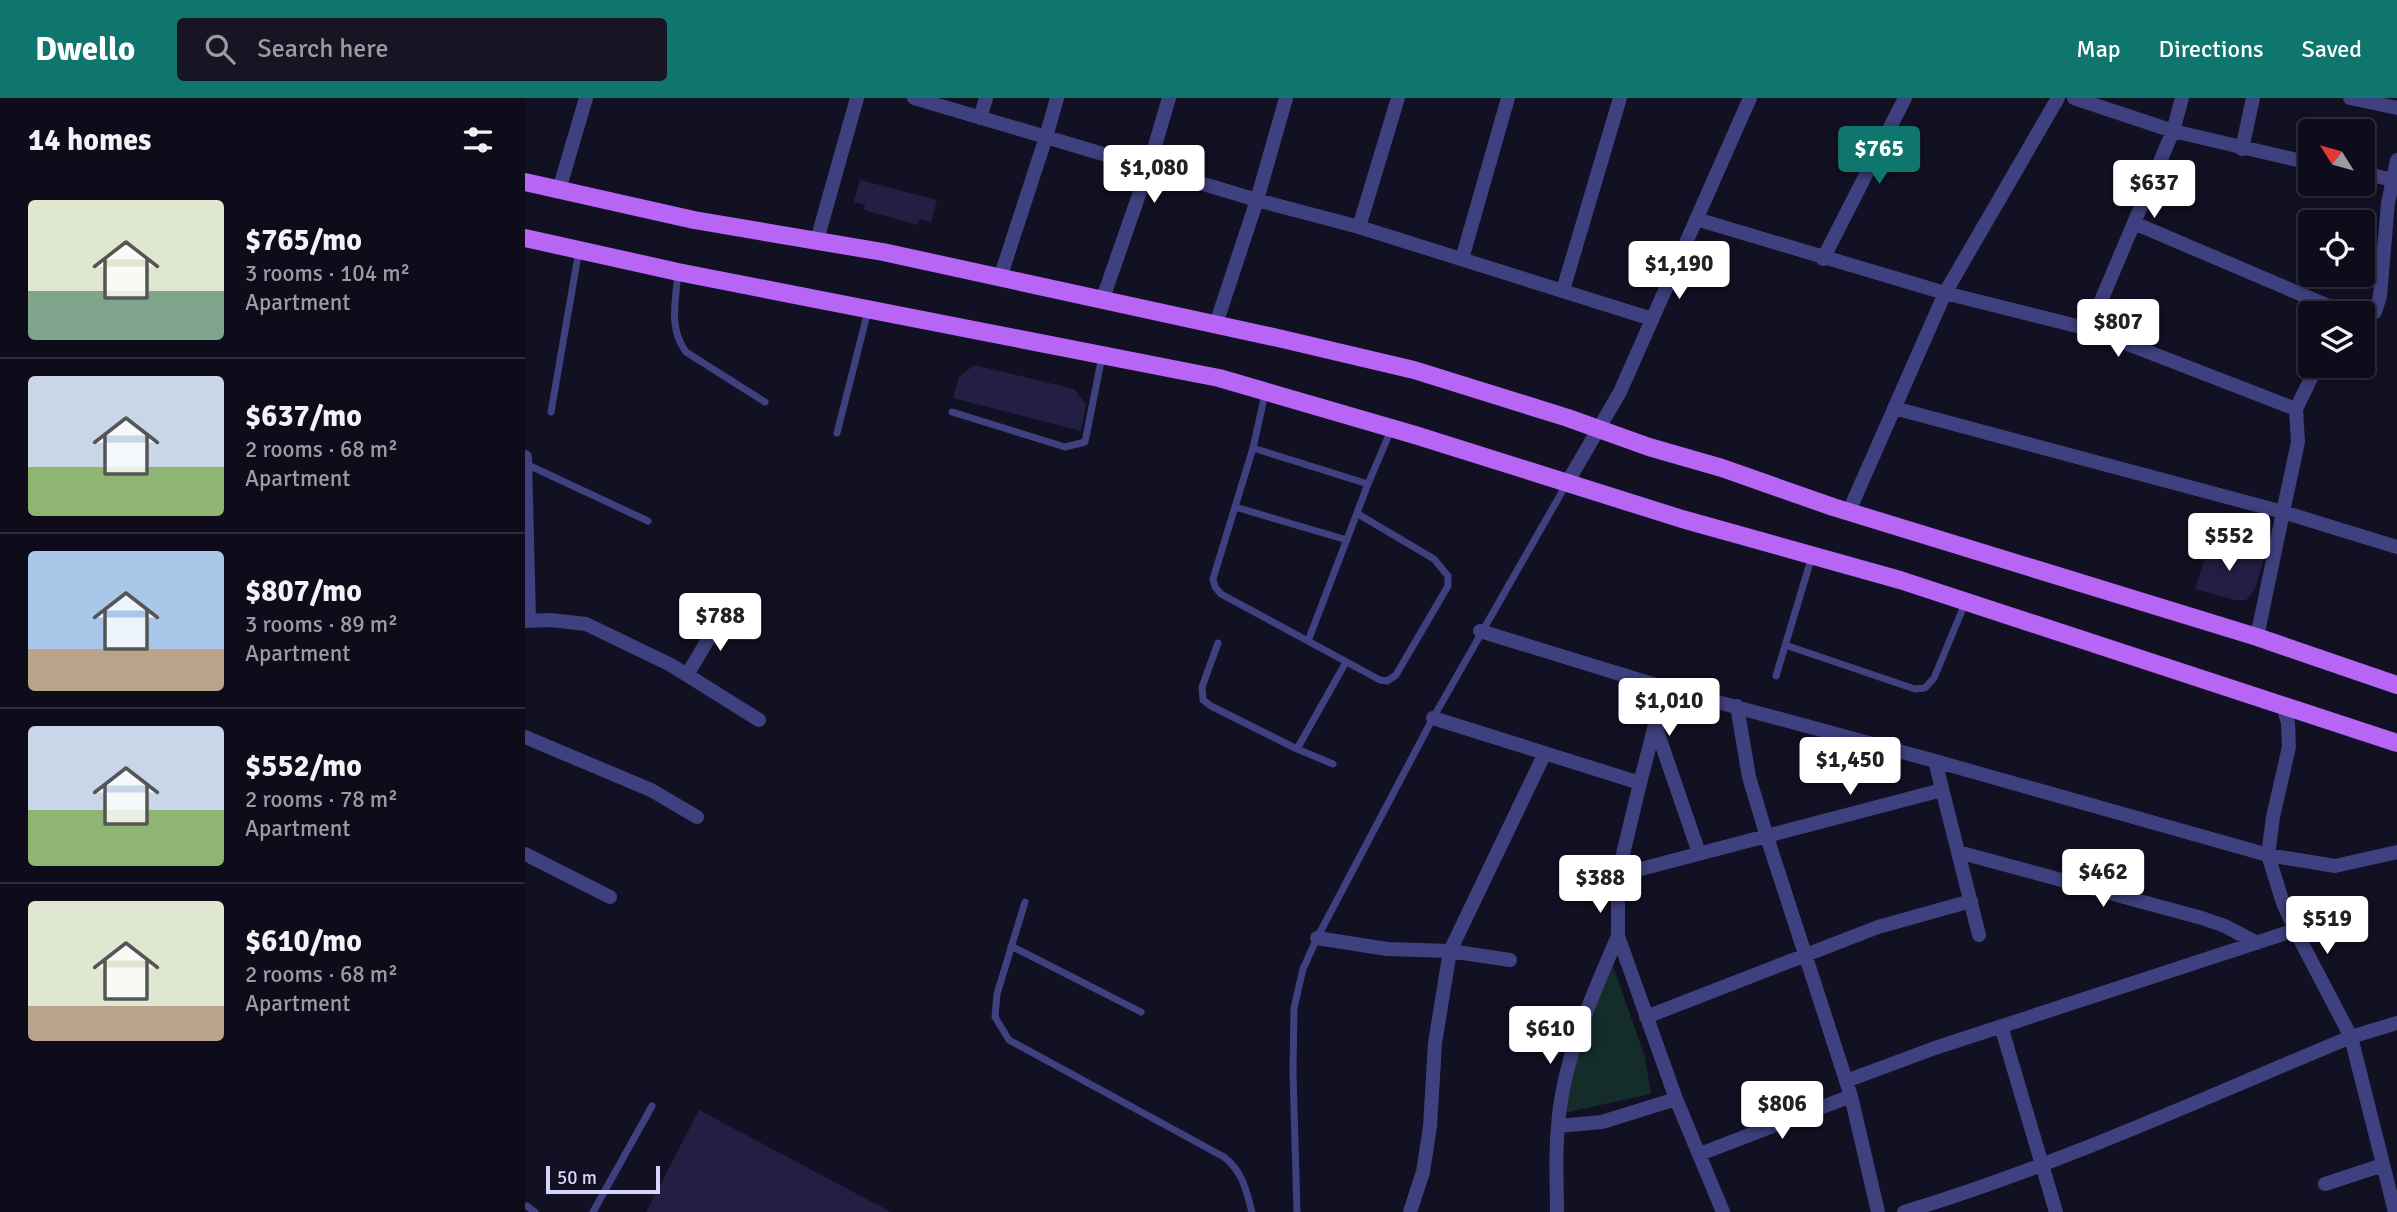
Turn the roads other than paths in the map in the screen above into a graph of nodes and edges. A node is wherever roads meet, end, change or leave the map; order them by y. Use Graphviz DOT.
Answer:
graph roads {
  1 [pos="586,98"];
  2 [pos="857,98"];
  3 [pos="914,98"];
  4 [pos="986,98"];
  5 [pos="1057,98"];
  6 [pos="1169,98"];
  7 [pos="1286,98"];
  8 [pos="1398,98"];
  9 [pos="1509,98"];
  10 [pos="1620,98"];
  11 [pos="1750,98"];
  12 [pos="1905,98"];
  13 [pos="2058,98"];
  14 [pos="2074,98"];
  15 [pos="2182,98"];
  16 [pos="2253,98"];
  17 [pos="2350,98"];
  18 [pos="2397,108"];
  19 [pos="980,118"];
  20 [pos="2173,131"];
  21 [pos="1046,137"];
  22 [pos="2242,149"];
  23 [pos="2397,160"];
  24 [pos="2298,161"];
  25 [pos="1149,166"];
  26 [pos="2375,176"];
  27 [pos="2393,180"];
  28 [pos="525,182"];
  29 [pos="559,190"];
  30 [pos="1257,200"];
  31 [pos="1696,219"];
  32 [pos="2134,223"];
  33 [pos="1359,226"];
  34 [pos="525,238"];
  35 [pos="817,240"];
  36 [pos="579,250"];
  37 [pos="1462,259"];
  38 [pos="1823,259"];
  39 [pos="678,272"];
  40 [pos="1000,278"];
  41 [pos="1563,290"];
  42 [pos="1945,293"];
  43 [pos="1102,301"];
  44 [pos="2315,301"];
  45 [pos="868,309"];
  46 [pos="2375,312"];
  47 [pos="1652,319"];
  48 [pos="1216,324"];
  49 [pos="2089,329"];
  50 [pos="1102,355"];
  51 [pos="2311,378"];
  52 [pos="1266,391"];
  53 [pos="765,402"];
  54 [pos="1894,408"];
  55 [pos="2296,409"];
  56 [pos="551,412"];
  57 [pos="952,412"];
  58 [pos="1599,428"];
  59 [pos="1392,429"];
  60 [pos="837,433"];
  61 [pos="1253,448"];
  62 [pos="526,460"];
  63 [pos="1567,483"];
  64 [pos="1368,484"];
  65 [pos="1235,507"];
  66 [pos="1849,511"];
  67 [pos="2283,512"];
  68 [pos="1358,514"];
  69 [pos="648,521"];
  70 [pos="1347,540"];
  71 [pos="2397,547"];
  72 [pos="1812,556"];
  73 [pos="1966,601"];
  74 [pos="527,621"];
  75 [pos="1480,631"];
  76 [pos="753,633"];
  77 [pos="2257,637"];
  78 [pos="1308,641"];
  79 [pos="1218,643"];
  80 [pos="1785,645"];
  81 [pos="1346,662"];
  82 [pos="687,675"];
  83 [pos="1776,676"];
  84 [pos="2397,685"];
  85 [pos="1659,687"];
  86 [pos="2283,705"];
  87 [pos="1737,706"];
  88 [pos="1433,718"];
  89 [pos="759,720"];
  90 [pos="1655,725"];
  91 [pos="525,737"];
  92 [pos="2397,743"];
  93 [pos="1297,749"];
  94 [pos="1544,755"];
  95 [pos="1935,761"];
  96 [pos="1333,764"];
  97 [pos="1640,783"];
  98 [pos="1942,790"];
  99 [pos="697,817"];
  100 [pos="1767,837"];
  101 [pos="1958,852"];
  102 [pos="2397,852"];
  103 [pos="1699,853"];
  104 [pos="525,854"];
  105 [pos="2268,855"];
  106 [pos="1618,874"];
  107 [pos="610,897"];
  108 [pos="1971,901"];
  109 [pos="1025,902"];
  110 [pos="2295,930"];
  111 [pos="1979,935"];
  112 [pos="1618,936"];
  113 [pos="1317,938"];
  114 [pos="2257,943"];
  115 [pos="1011,946"];
  116 [pos="1450,951"];
  117 [pos="1806,954"];
  118 [pos="1510,960"];
  119 [pos="1141,1012"];
  120 [pos="1646,1017"];
  121 [pos="2397,1023"];
  122 [pos="2001,1026"];
  123 [pos="2351,1037"];
  124 [pos="1846,1081"];
  125 [pos="1851,1096"];
  126 [pos="1675,1099"];
  127 [pos="652,1106"];
  128 [pos="1557,1126"];
  129 [pos="1700,1154"];
  130 [pos="2383,1165"];
  131 [pos="2043,1166"];
  132 [pos="2325,1184"];
  133 [pos="527,1206"];
  134 [pos="535,1212"];
  135 [pos="593,1212"];
  136 [pos="1252,1212"];
  137 [pos="1297,1212"];
  138 [pos="1410,1212"];
  139 [pos="1557,1212"];
  140 [pos="1723,1212"];
  141 [pos="1878,1212"];
  142 [pos="1904,1212"];
  143 [pos="2056,1212"];
  144 [pos="2395,1212"];
  1 -- 29 [label="street"];
  2 -- 35 [label="street"];
  3 -- 19 [label="street"];
  4 -- 19 [label="street"];
  5 -- 21 [label="street"];
  6 -- 25 [label="street"];
  7 -- 30 [label="street"];
  8 -- 33 [label="street"];
  9 -- 37 [label="street"];
  10 -- 41 [label="street"];
  11 -- 31 [label="street"];
  12 -- 38 [label="street"];
  13 -- 42 [label="street"];
  14 -- 20 [label="street"];
  15 -- 20 [label="street"];
  16 -- 22 [label="street"];
  17 -- 18 [label="street"];
  19 -- 21 [label="street"];
  20 -- 22 [label="street"];
  20 -- 32 [label="street"];
  21 -- 25 [label="street"];
  21 -- 40 [label="street"];
  22 -- 24 [label="street"];
  23 -- 27 [label="street"];
  25 -- 30 [label="street"];
  25 -- 43 [label="street"];
  26 -- 27 [label="street"];
  27 -- 46 [label="street"];
  28 -- 29 [label="main road"];
  29 -- 35 [label="main road"];
  30 -- 33 [label="street"];
  30 -- 48 [label="street"];
  31 -- 38 [label="street"];
  31 -- 47 [label="street"];
  32 -- 44 [label="street"];
  32 -- 49 [label="street"];
  33 -- 37 [label="street"];
  34 -- 36 [label="main road"];
  35 -- 40 [label="main road"];
  36 -- 39 [label="main road"];
  36 -- 56 [label="lane"];
  37 -- 41 [label="street"];
  38 -- 42 [label="street"];
  39 -- 45 [label="main road"];
  39 -- 53 [label="lane"];
  40 -- 43 [label="main road"];
  41 -- 47 [label="street"];
  42 -- 49 [label="street"];
  42 -- 54 [label="street"];
  43 -- 48 [label="main road"];
  45 -- 50 [label="main road"];
  45 -- 60 [label="lane"];
  47 -- 58 [label="street"];
  48 -- 58 [label="main road"];
  49 -- 55 [label="street"];
  50 -- 52 [label="main road"];
  50 -- 57 [label="lane"];
  51 -- 55 [label="street"];
  52 -- 59 [label="main road"];
  52 -- 61 [label="lane"];
  54 -- 66 [label="street"];
  54 -- 67 [label="street"];
  55 -- 67 [label="street"];
  58 -- 63 [label="street"];
  58 -- 66 [label="main road"];
  59 -- 63 [label="main road"];
  59 -- 64 [label="lane"];
  61 -- 64 [label="lane"];
  61 -- 65 [label="lane"];
  62 -- 69 [label="lane"];
  62 -- 74 [label="street"];
  63 -- 72 [label="main road"];
  63 -- 75 [label="lane"];
  64 -- 68 [label="lane"];
  65 -- 70 [label="lane"];
  65 -- 78 [label="lane"];
  66 -- 77 [label="main road"];
  67 -- 71 [label="street"];
  67 -- 77 [label="street"];
  68 -- 70 [label="lane"];
  68 -- 81 [label="lane"];
  70 -- 78 [label="lane"];
  72 -- 73 [label="main road"];
  72 -- 80 [label="lane"];
  73 -- 80 [label="lane"];
  73 -- 86 [label="main road"];
  74 -- 82 [label="street"];
  75 -- 85 [label="street"];
  75 -- 88 [label="lane"];
  76 -- 82 [label="street"];
  77 -- 84 [label="main road"];
  78 -- 81 [label="lane"];
  79 -- 93 [label="lane"];
  80 -- 83 [label="lane"];
  81 -- 93 [label="lane"];
  82 -- 89 [label="street"];
  85 -- 87 [label="street"];
  85 -- 90 [label="street"];
  86 -- 92 [label="main road"];
  86 -- 105 [label="street"];
  87 -- 95 [label="street"];
  87 -- 100 [label="street"];
  88 -- 94 [label="street"];
  88 -- 113 [label="lane"];
  90 -- 97 [label="street"];
  90 -- 103 [label="street"];
  91 -- 99 [label="street"];
  93 -- 96 [label="lane"];
  94 -- 97 [label="street"];
  94 -- 116 [label="street"];
  95 -- 98 [label="street"];
  95 -- 105 [label="street"];
  97 -- 106 [label="street"];
  98 -- 100 [label="street"];
  98 -- 101 [label="street"];
  100 -- 103 [label="street"];
  100 -- 117 [label="street"];
  101 -- 108 [label="street"];
  101 -- 114 [label="street"];
  102 -- 105 [label="street"];
  103 -- 106 [label="street"];
  104 -- 107 [label="street"];
  105 -- 110 [label="street"];
  106 -- 112 [label="street"];
  108 -- 111 [label="street"];
  108 -- 117 [label="street"];
  109 -- 115 [label="lane"];
  110 -- 114 [label="street"];
  110 -- 123 [label="street"];
  112 -- 120 [label="street"];
  112 -- 128 [label="street"];
  113 -- 116 [label="street"];
  113 -- 137 [label="lane"];
  114 -- 122 [label="street"];
  115 -- 119 [label="lane"];
  115 -- 136 [label="lane"];
  116 -- 118 [label="street"];
  116 -- 138 [label="street"];
  117 -- 120 [label="street"];
  117 -- 124 [label="street"];
  120 -- 126 [label="street"];
  121 -- 123 [label="street"];
  122 -- 124 [label="street"];
  122 -- 131 [label="street"];
  123 -- 130 [label="street"];
  123 -- 131 [label="street"];
  124 -- 125 [label="street"];
  125 -- 129 [label="street"];
  125 -- 141 [label="street"];
  126 -- 128 [label="street"];
  126 -- 129 [label="street"];
  127 -- 135 [label="lane"];
  128 -- 139 [label="street"];
  129 -- 140 [label="street"];
  130 -- 132 [label="street"];
  130 -- 144 [label="street"];
  131 -- 142 [label="street"];
  131 -- 143 [label="street"];
  133 -- 134 [label="lane"];
}
